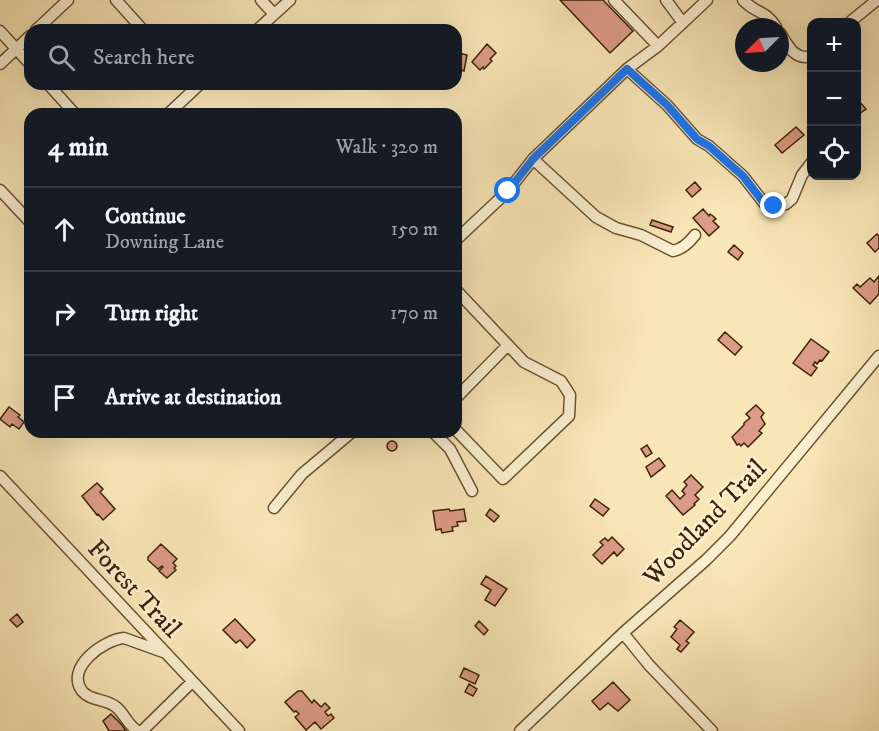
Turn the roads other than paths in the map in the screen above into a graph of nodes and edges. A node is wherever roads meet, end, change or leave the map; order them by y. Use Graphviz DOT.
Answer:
graph roads {
  1 [pos="68,0"];
  2 [pos="116,0"];
  3 [pos="261,0"];
  4 [pos="290,0"];
  5 [pos="614,0"];
  6 [pos="707,0"];
  7 [pos="743,0"];
  8 [pos="876,0"];
  9 [pos="670,1"];
  10 [pos="274,14"];
  11 [pos="772,18"];
  12 [pos="855,18"];
  13 [pos="683,22"];
  14 [pos="42,24"];
  15 [pos="138,24"];
  16 [pos="263,24"];
  17 [pos="0,31"];
  18 [pos="24,42"];
  19 [pos="658,46"];
  20 [pos="789,46"];
  21 [pos="16,49"];
  22 [pos="807,56"];
  23 [pos="24,58"];
  24 [pos="0,64"];
  25 [pos="627,69"];
  26 [pos="53,90"];
  27 [pos="192,90"];
  28 [pos="70,108"];
  29 [pos="174,108"];
  30 [pos="533,159"];
  31 [pos="807,168"];
  32 [pos="0,190"];
  33 [pos="24,216"];
  34 [pos="462,234"];
  35 [pos="695,235"];
  36 [pos="462,296"];
  37 [pos="508,345"];
  38 [pos="879,356"];
  39 [pos="462,392"];
  40 [pos="462,436"];
  41 [pos="345,438"];
  42 [pos="440,438"];
  43 [pos="0,476"];
  44 [pos="472,491"];
  45 [pos="274,508"];
  46 [pos="623,633"];
  47 [pos="164,652"];
  48 [pos="192,682"];
  49 [pos="140,731"];
  50 [pos="238,731"];
  51 [pos="520,731"];
  52 [pos="712,731"];
  1 -- 14 [label="street"];
  2 -- 15 [label="street"];
  3 -- 10 [label="street"];
  4 -- 10 [label="street"];
  5 -- 19 [label="street"];
  6 -- 13 [label="street"];
  7 -- 11 [label="street"];
  8 -- 12 [label="street"];
  9 -- 13 [label="street"];
  10 -- 16 [label="street"];
  13 -- 19 [label="street"];
  17 -- 21 [label="street"];
  18 -- 21 [label="street"];
  19 -- 25 [label="street"];
  20 -- 22 [label="street"];
  21 -- 23 [label="street"];
  21 -- 24 [label="street"];
  25 -- 30 [label="street"];
  25 -- 31 [label="street"];
  26 -- 28 [label="street"];
  27 -- 29 [label="street"];
  30 -- 34 [label="street"];
  30 -- 35 [label="street"];
  32 -- 33 [label="street"];
  36 -- 37 [label="street"];
  37 -- 39 [label="street"];
  37 -- 40 [label="street"];
  38 -- 46 [label="street, Woodland Trail"];
  41 -- 45 [label="street"];
  42 -- 44 [label="street"];
  43 -- 47 [label="street, Forest Trail"];
  46 -- 51 [label="street, Woodland Trail"];
  46 -- 52 [label="street"];
  47 -- 48 [label="street, Forest Trail"];
  47 -- 49 [label="street"];
  48 -- 49 [label="street"];
  48 -- 50 [label="street, Forest Trail"];
}
